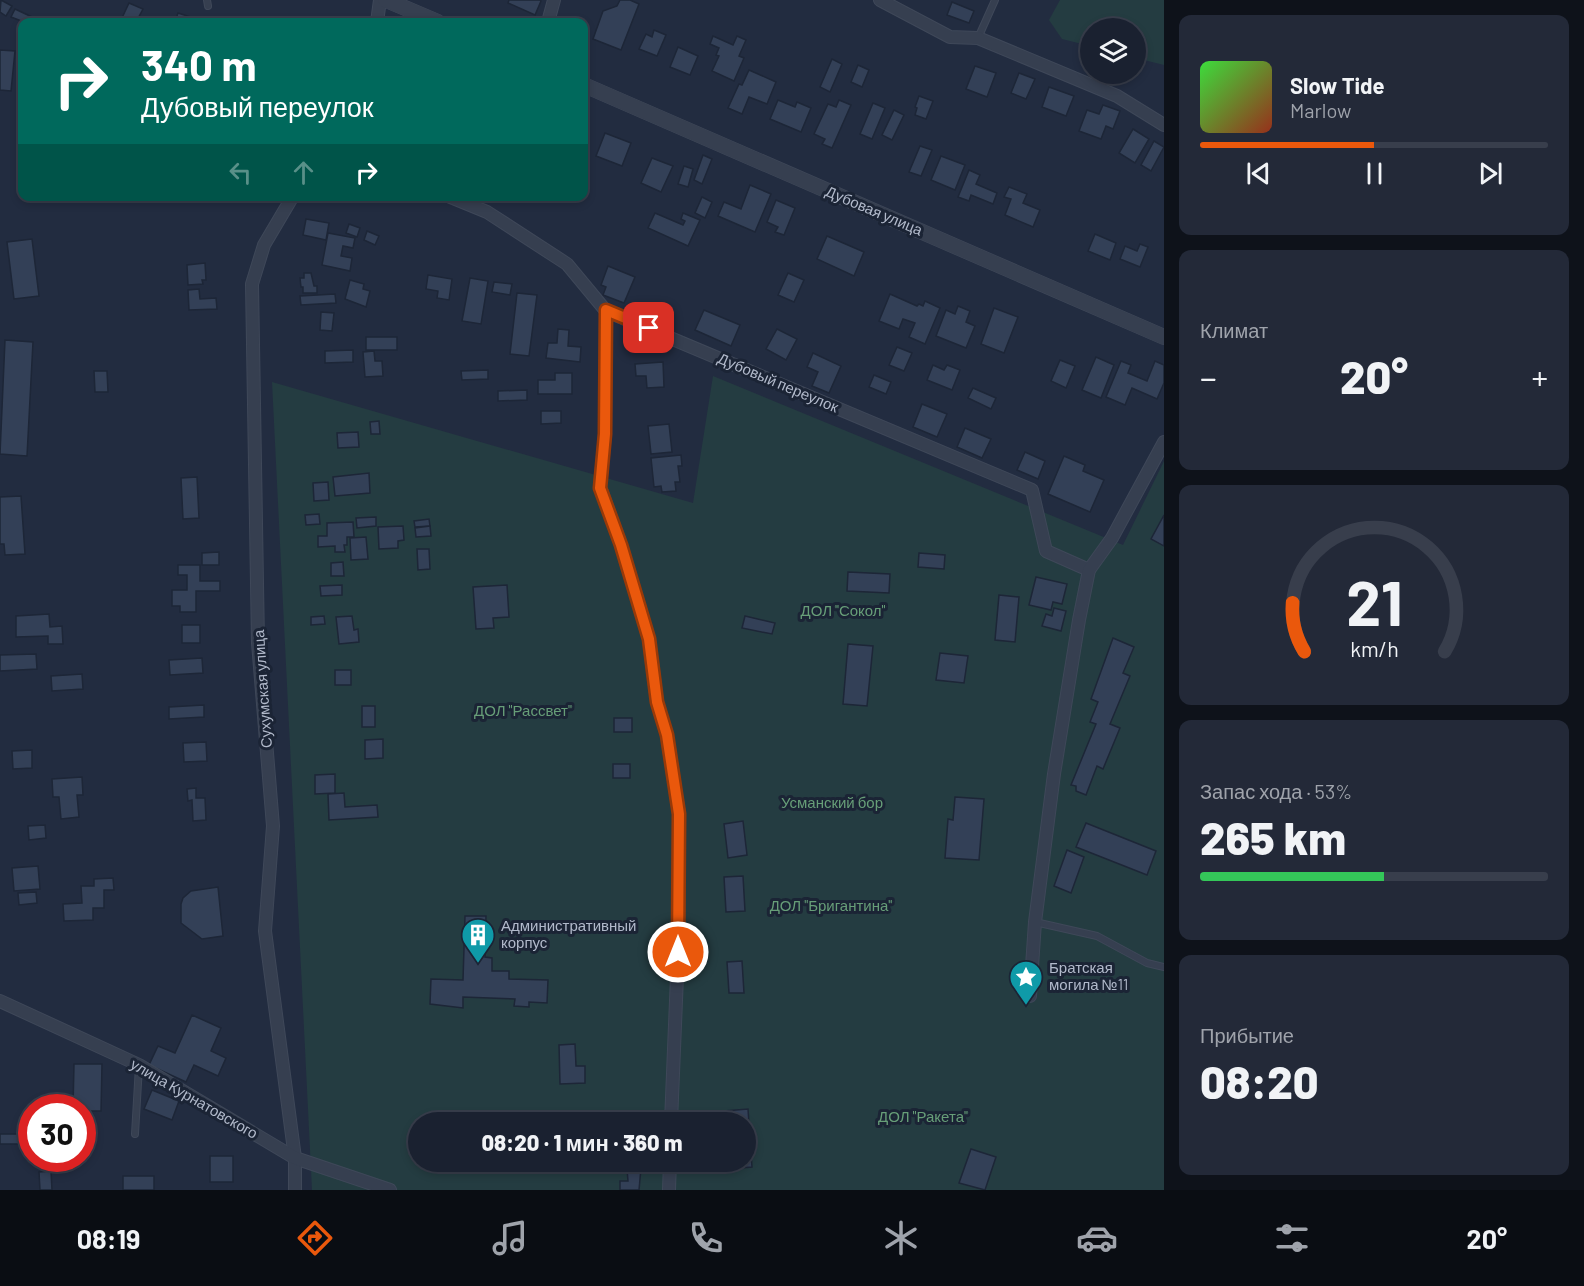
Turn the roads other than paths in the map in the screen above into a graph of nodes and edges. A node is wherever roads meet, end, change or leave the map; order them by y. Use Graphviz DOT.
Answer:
graph roads {
  1 [pos="381,0"];
  2 [pos="386,0"];
  3 [pos="554,0"];
  4 [pos="880,0"];
  5 [pos="995,0"];
  6 [pos="378,18"];
  7 [pos="429,18"];
  8 [pos="549,18"];
  9 [pos="978,38"];
  10 [pos="588,87"];
  11 [pos="1164,125"];
  12 [pos="290,201"];
  13 [pos="460,201"];
  14 [pos="606,310"];
  15 [pos="1164,337"];
  16 [pos="1164,442"];
  17 [pos="1089,570"];
  18 [pos="1035,922"];
  19 [pos="1164,967"];
  20 [pos="1030,996"];
  21 [pos="0,1001"];
  22 [pos="139,1065"];
  23 [pos="671,1112"];
  24 [pos="135,1134"];
  25 [pos="295,1158"];
  26 [pos="670,1172"];
  27 [pos="295,1190"];
  28 [pos="390,1190"];
  29 [pos="669,1190"];
  1 -- 6 [label="street"];
  2 -- 7 [label="street"];
  3 -- 8 [label="street"];
  4 -- 9 [label="street"];
  5 -- 9 [label="lane"];
  9 -- 11 [label="street"];
  10 -- 15 [label="street, Дубовая улица"];
  12 -- 25 [label="street, Сухумская улица"];
  13 -- 14 [label="street, Дубовый переулок"];
  14 -- 17 [label="street, Дубовый переулок"];
  14 -- 23 [label="street"];
  16 -- 17 [label="street"];
  17 -- 18 [label="street"];
  18 -- 19 [label="lane"];
  18 -- 20 [label="street"];
  21 -- 22 [label="street, улица Курнатовского"];
  22 -- 24 [label="lane"];
  22 -- 25 [label="street, улица Курнатовского"];
  25 -- 27 [label="street, Сухумская улица"];
  25 -- 28 [label="street, улица Курнатовского"];
  26 -- 29 [label="street"];
}
